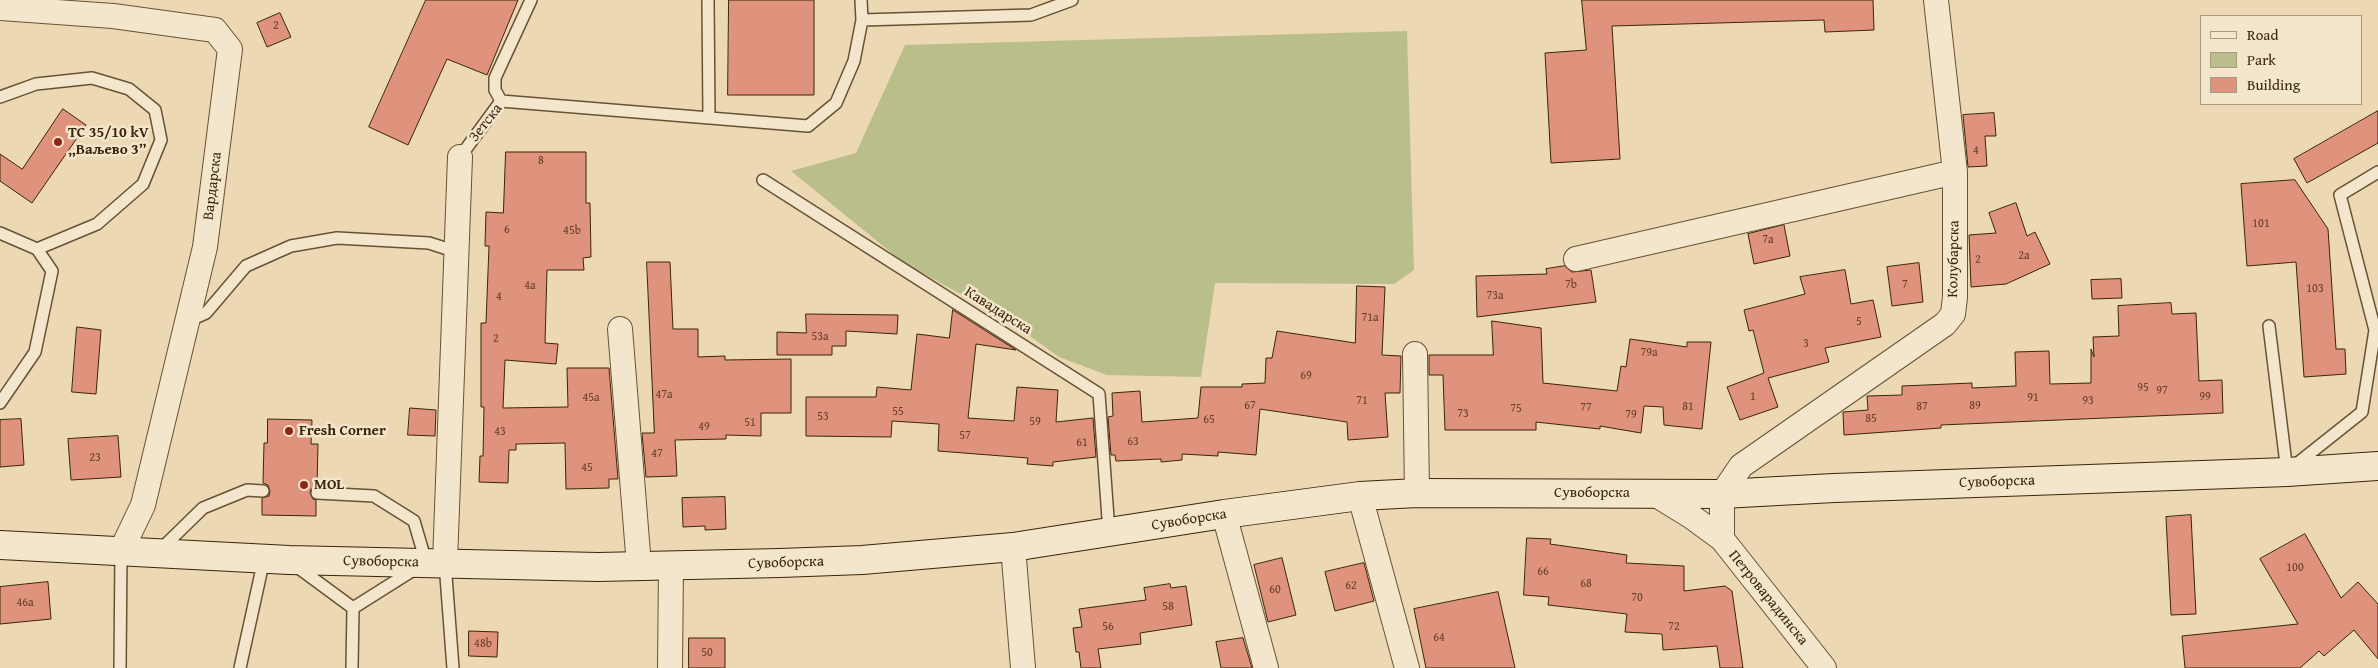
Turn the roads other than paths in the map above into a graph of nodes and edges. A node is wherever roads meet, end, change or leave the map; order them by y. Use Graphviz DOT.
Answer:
graph roads {
  1 [pos="530,0"];
  2 [pos="708,0"];
  3 [pos="861,0"];
  4 [pos="1072,0"];
  5 [pos="1936,0"];
  6 [pos="0,8"];
  7 [pos="862,20"];
  8 [pos="0,96"];
  9 [pos="501,100"];
  10 [pos="709,118"];
  11 [pos="460,157"];
  12 [pos="1955,172"];
  13 [pos="2378,172"];
  14 [pos="763,180"];
  15 [pos="0,233"];
  16 [pos="38,250"];
  17 [pos="457,252"];
  18 [pos="1576,259"];
  19 [pos="187,322"];
  20 [pos="2269,326"];
  21 [pos="620,329"];
  22 [pos="2377,329"];
  23 [pos="1415,354"];
  24 [pos="0,403"];
  25 [pos="2378,466"];
  26 [pos="2287,472"];
  27 [pos="263,491"];
  28 [pos="317,493"];
  29 [pos="1417,493"];
  30 [pos="1652,493"];
  31 [pos="1722,494"];
  32 [pos="1360,496"];
  33 [pos="1224,514"];
  34 [pos="1109,532"];
  35 [pos="1722,539"];
  36 [pos="0,545"];
  37 [pos="1013,547"];
  38 [pos="121,551"];
  39 [pos="157,554"];
  40 [pos="277,560"];
  41 [pos="435,562"];
  42 [pos="639,566"];
  43 [pos="671,566"];
  44 [pos="353,608"];
  45 [pos="120,668"];
  46 [pos="240,668"];
  47 [pos="352,668"];
  48 [pos="453,668"];
  49 [pos="670,668"];
  50 [pos="1023,668"];
  51 [pos="1266,668"];
  52 [pos="1407,668"];
  53 [pos="1824,668"];
  1 -- 9 [label="lane"];
  2 -- 10 [label="lane"];
  3 -- 7 [label="lane, Зетска"];
  4 -- 7 [label="lane"];
  5 -- 12 [label="street, Колубарска"];
  6 -- 19 [label="street, Вардарска"];
  7 -- 10 [label="lane, Зетска"];
  8 -- 16 [label="lane"];
  9 -- 10 [label="lane, Зетска"];
  9 -- 11 [label="lane, Зетска"];
  11 -- 17 [label="street, Зетска"];
  12 -- 18 [label="street"];
  12 -- 31 [label="street, Колубарска"];
  13 -- 22 [label="lane"];
  14 -- 34 [label="lane, Кавадарска"];
  15 -- 16 [label="lane"];
  16 -- 24 [label="lane"];
  17 -- 19 [label="lane"];
  17 -- 41 [label="street, Зетска"];
  19 -- 38 [label="street, Вардарска"];
  20 -- 26 [label="lane"];
  21 -- 42 [label="street"];
  22 -- 26 [label="lane"];
  23 -- 29 [label="street"];
  25 -- 26 [label="main road, Сувоборска"];
  26 -- 31 [label="main road, Сувоборска"];
  27 -- 39 [label="lane"];
  28 -- 41 [label="lane"];
  29 -- 30 [label="main road, Сувоборска"];
  29 -- 32 [label="main road, Сувоборска"];
  30 -- 31 [label="main road, Сувоборска"];
  30 -- 35 [label="street"];
  31 -- 35 [label="street, Петроварадинска"];
  32 -- 33 [label="main road, Сувоборска"];
  32 -- 52 [label="street"];
  33 -- 34 [label="main road, Сувоборска"];
  33 -- 51 [label="street"];
  34 -- 37 [label="main road, Сувоборска"];
  35 -- 53 [label="street, Петроварадинска"];
  36 -- 38 [label="main road, Сувоборска"];
  37 -- 43 [label="main road, Сувоборска"];
  37 -- 50 [label="street"];
  38 -- 39 [label="main road, Сувоборска"];
  38 -- 45 [label="lane"];
  39 -- 40 [label="main road, Сувоборска"];
  40 -- 41 [label="main road, Сувоборска"];
  40 -- 44 [label="lane"];
  40 -- 46 [label="lane"];
  41 -- 42 [label="main road, Сувоборска"];
  41 -- 44 [label="lane"];
  41 -- 48 [label="lane"];
  42 -- 43 [label="main road, Сувоборска"];
  43 -- 49 [label="street"];
  44 -- 47 [label="lane"];
}
